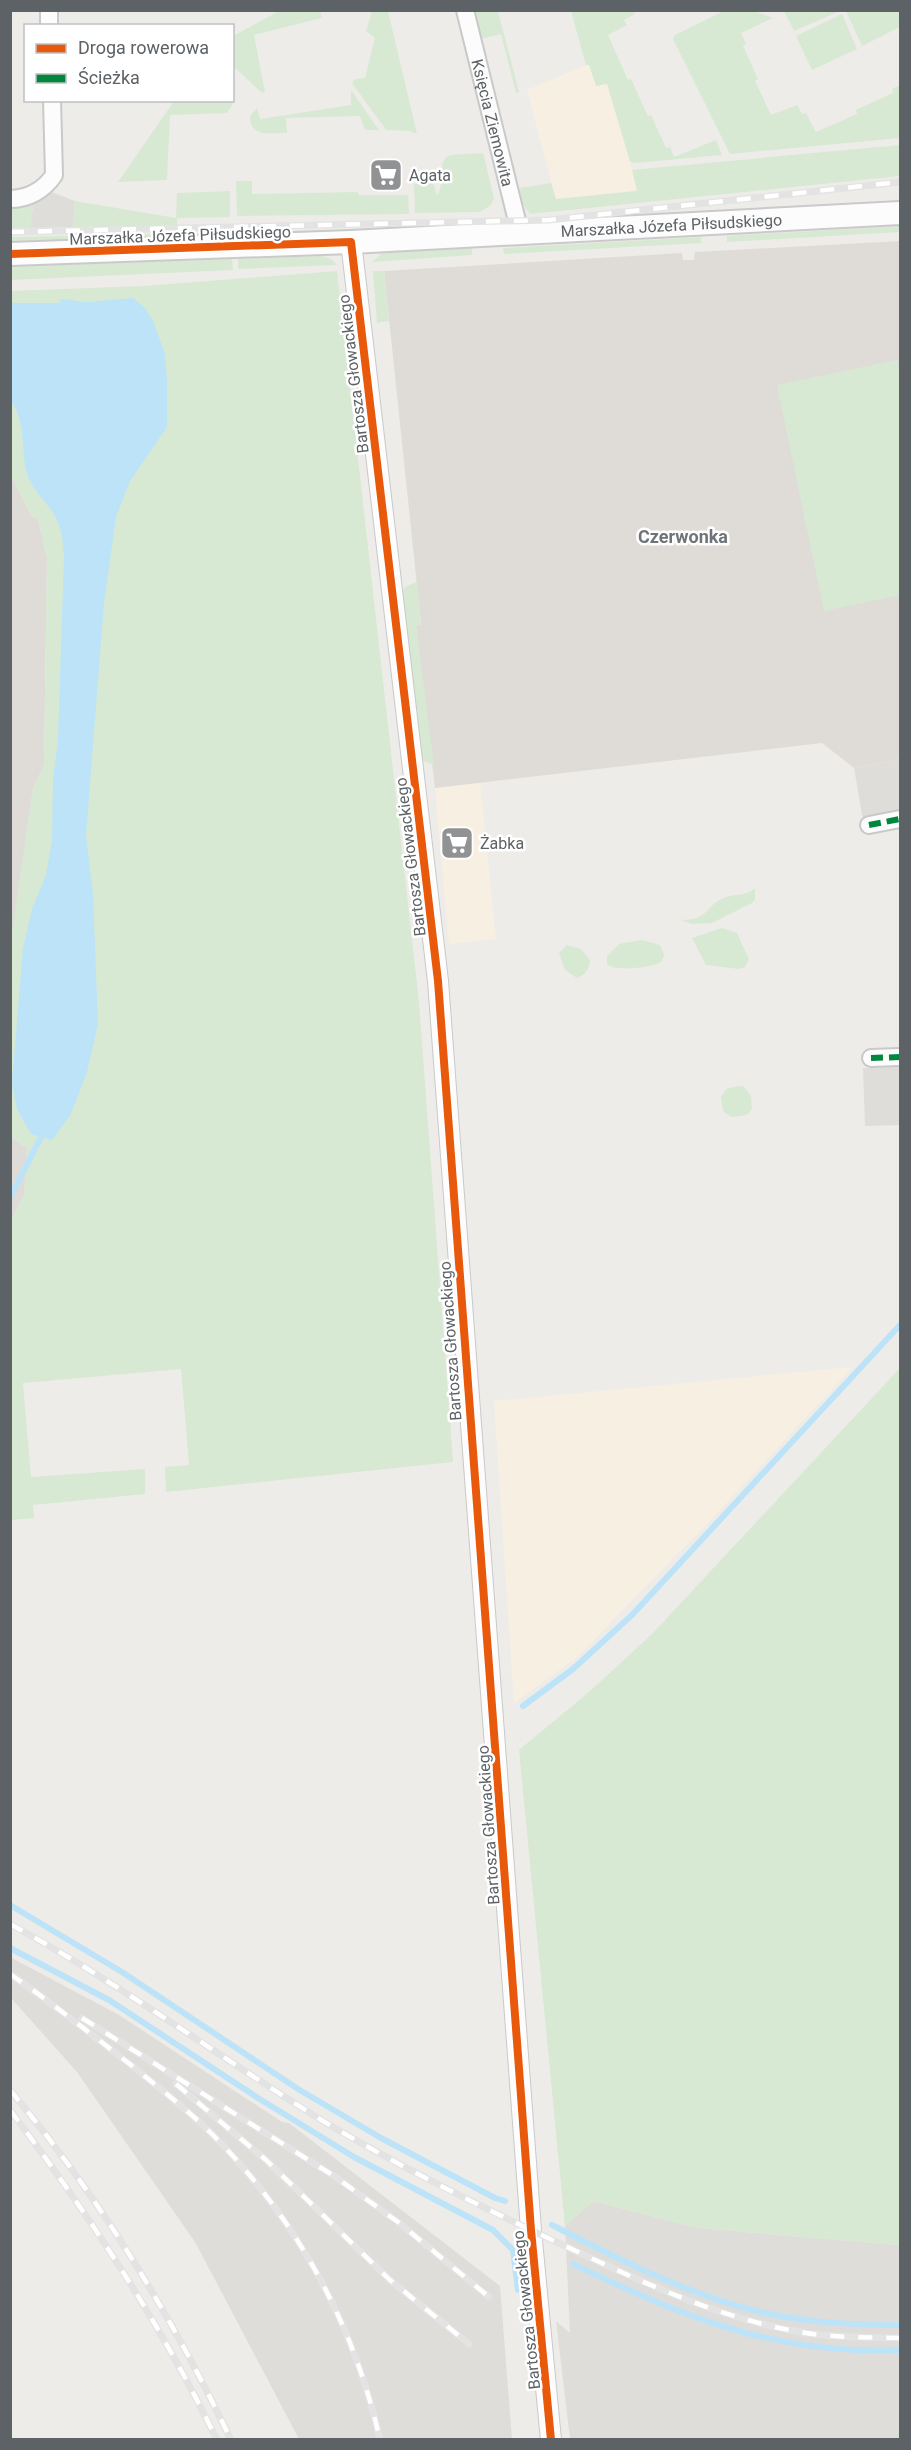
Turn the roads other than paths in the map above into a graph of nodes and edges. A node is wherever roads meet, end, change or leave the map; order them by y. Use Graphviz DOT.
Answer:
graph roads {
  1 [pos="465,10"];
  2 [pos="51,102"];
  3 [pos="10,200"];
  4 [pos="900,213"];
  5 [pos="520,233"];
  6 [pos="351,242"];
  7 [pos="10,254"];
  8 [pos="900,819"];
  9 [pos="869,825"];
  10 [pos="900,1057"];
  11 [pos="871,1058"];
  12 [pos="551,2439"];
  1 -- 5 [label="street, Księcia Ziemowita"];
  2 -- 3 [label="street"];
  4 -- 5 [label="main road, Marszałka Józefa Piłsudskiego"];
  5 -- 6 [label="main road, Marszałka Józefa Piłsudskiego"];
  6 -- 7 [label="main road, Marszałka Józefa Piłsudskiego"];
  6 -- 12 [label="street, Bartosza Głowackiego"];
  8 -- 9 [label="street"];
  10 -- 11 [label="street"];
}
